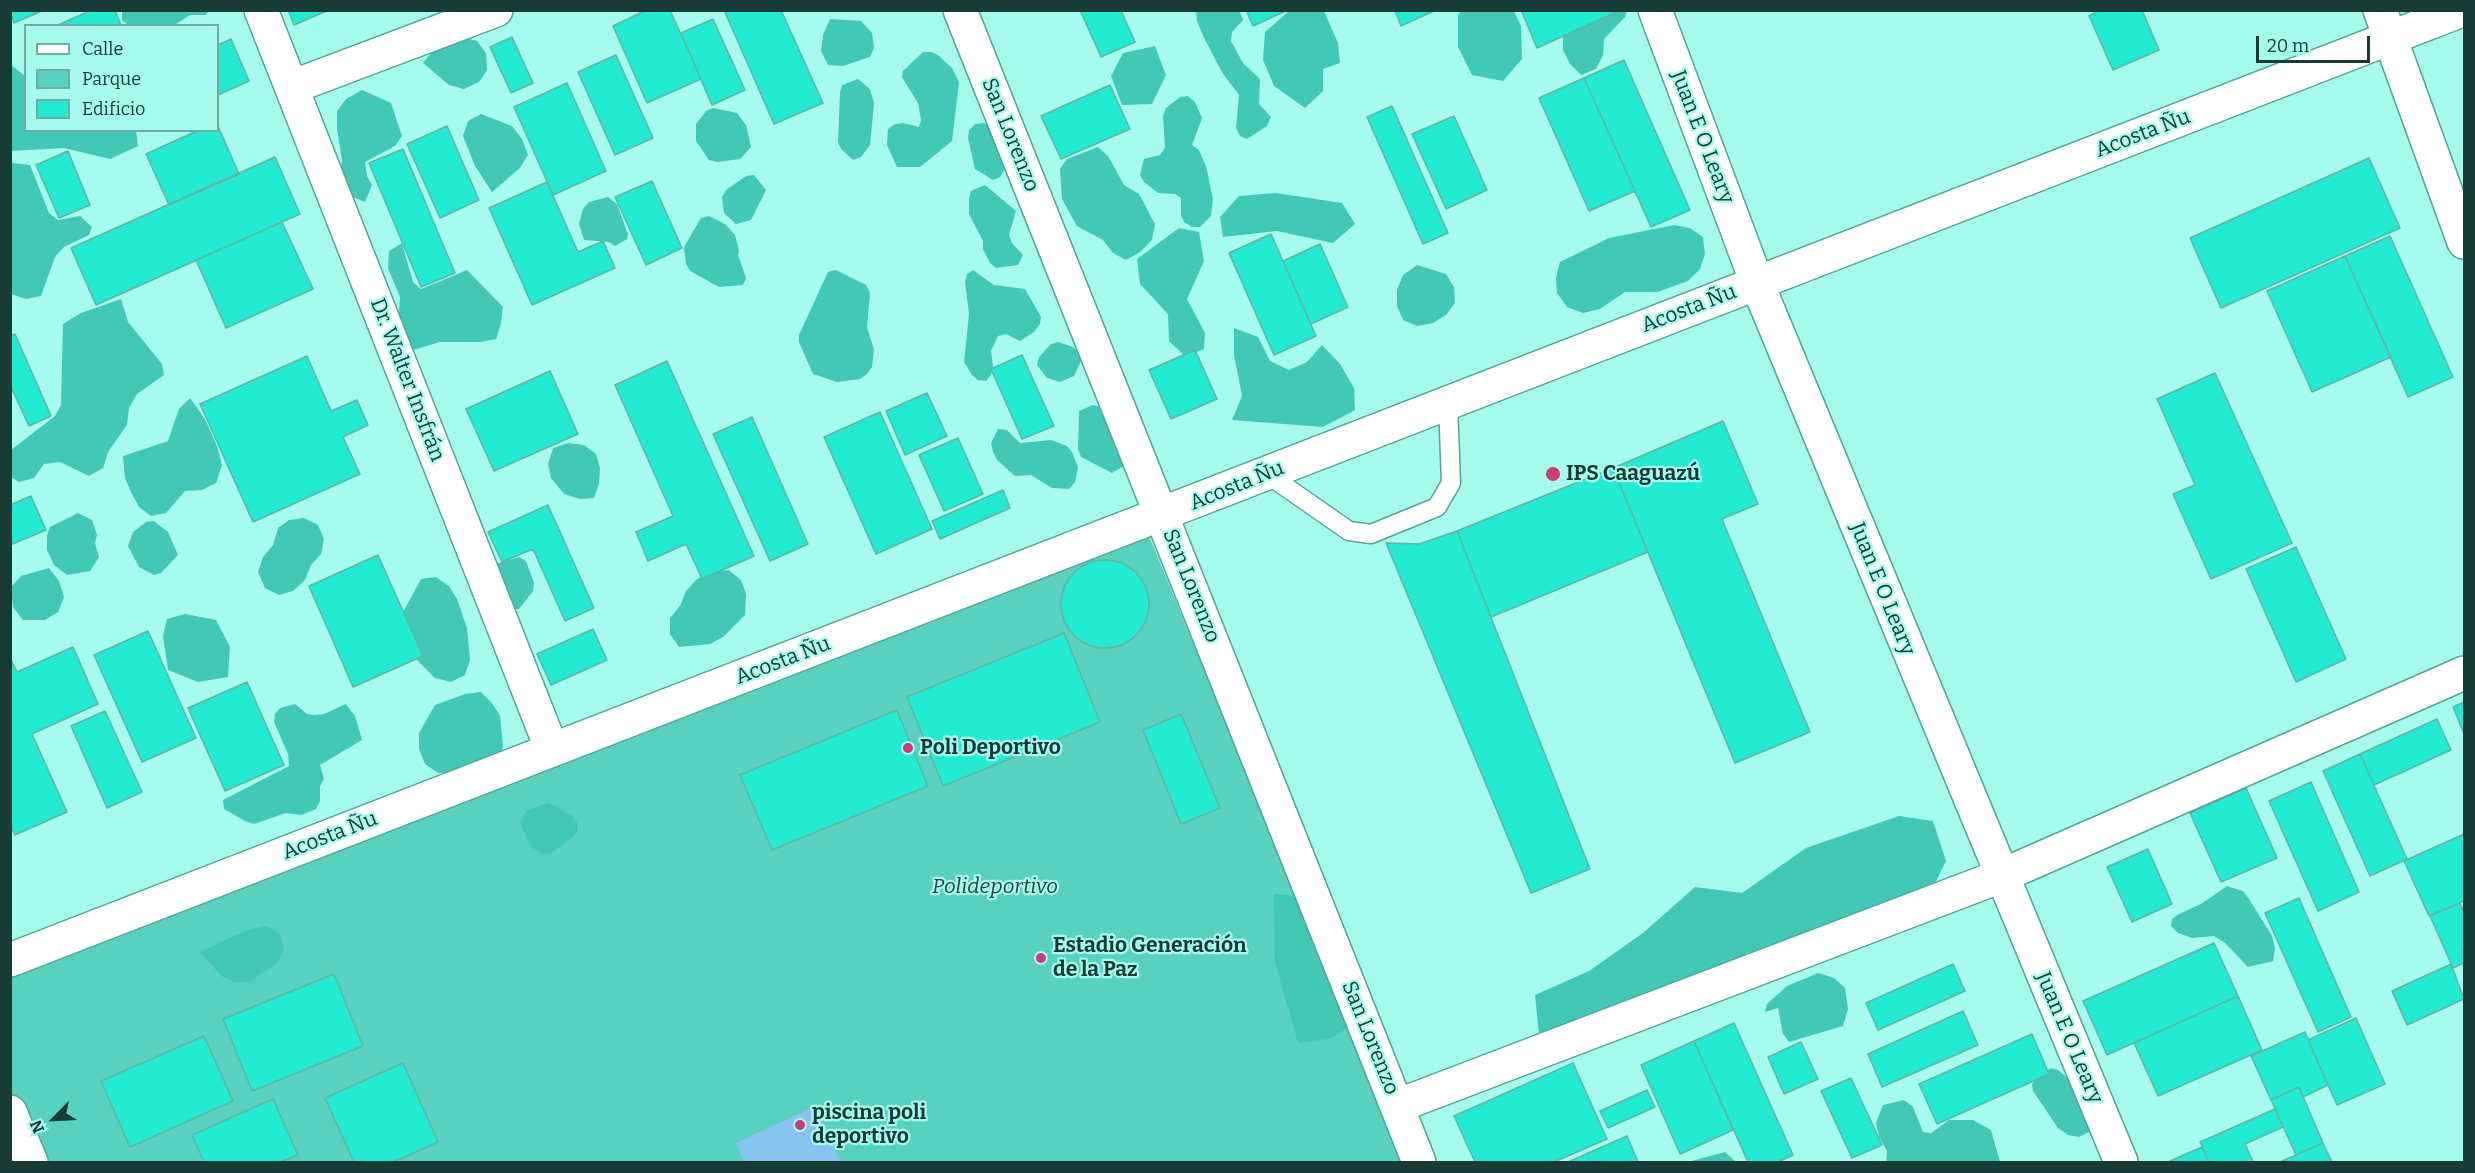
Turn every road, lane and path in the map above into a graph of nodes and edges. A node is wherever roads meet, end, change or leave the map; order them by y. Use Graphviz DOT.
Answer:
graph roads {
  1 [pos="261,10"];
  2 [pos="496,10"];
  3 [pos="960,10"];
  4 [pos="1655,10"];
  5 [pos="2462,10"];
  6 [pos="2385,24"];
  7 [pos="292,87"];
  8 [pos="2464,242"];
  9 [pos="1756,283"];
  10 [pos="1448,403"];
  11 [pos="1267,474"];
  12 [pos="1163,515"];
  13 [pos="2464,673"];
  14 [pos="552,750"];
  15 [pos="2001,876"];
  16 [pos="10,960"];
  17 [pos="1397,1106"];
  18 [pos="10,1112"];
  19 [pos="31,1162"];
  20 [pos="1419,1162"];
  21 [pos="2121,1162"];
  1 -- 7 [label="street, Dr. Walter Insfrán"];
  2 -- 7 [label="street"];
  3 -- 12 [label="street, San Lorenzo"];
  4 -- 9 [label="street, Juan E O Leary"];
  5 -- 6 [label="street, Acosta Ñu"];
  6 -- 8 [label="street"];
  6 -- 9 [label="street, Acosta Ñu"];
  7 -- 14 [label="street, Dr. Walter Insfrán"];
  9 -- 10 [label="street, Acosta Ñu"];
  9 -- 15 [label="street, Juan E O Leary"];
  10 -- 11 [label="street, Acosta Ñu"];
  10 -- 11 [label="lane"];
  11 -- 12 [label="street, Acosta Ñu"];
  12 -- 14 [label="street, Acosta Ñu"];
  12 -- 17 [label="street, San Lorenzo"];
  13 -- 15 [label="street"];
  14 -- 16 [label="street, Acosta Ñu"];
  15 -- 17 [label="street"];
  15 -- 21 [label="street, Juan E O Leary"];
  17 -- 20 [label="street, San Lorenzo"];
  18 -- 19 [label="street"];
}
